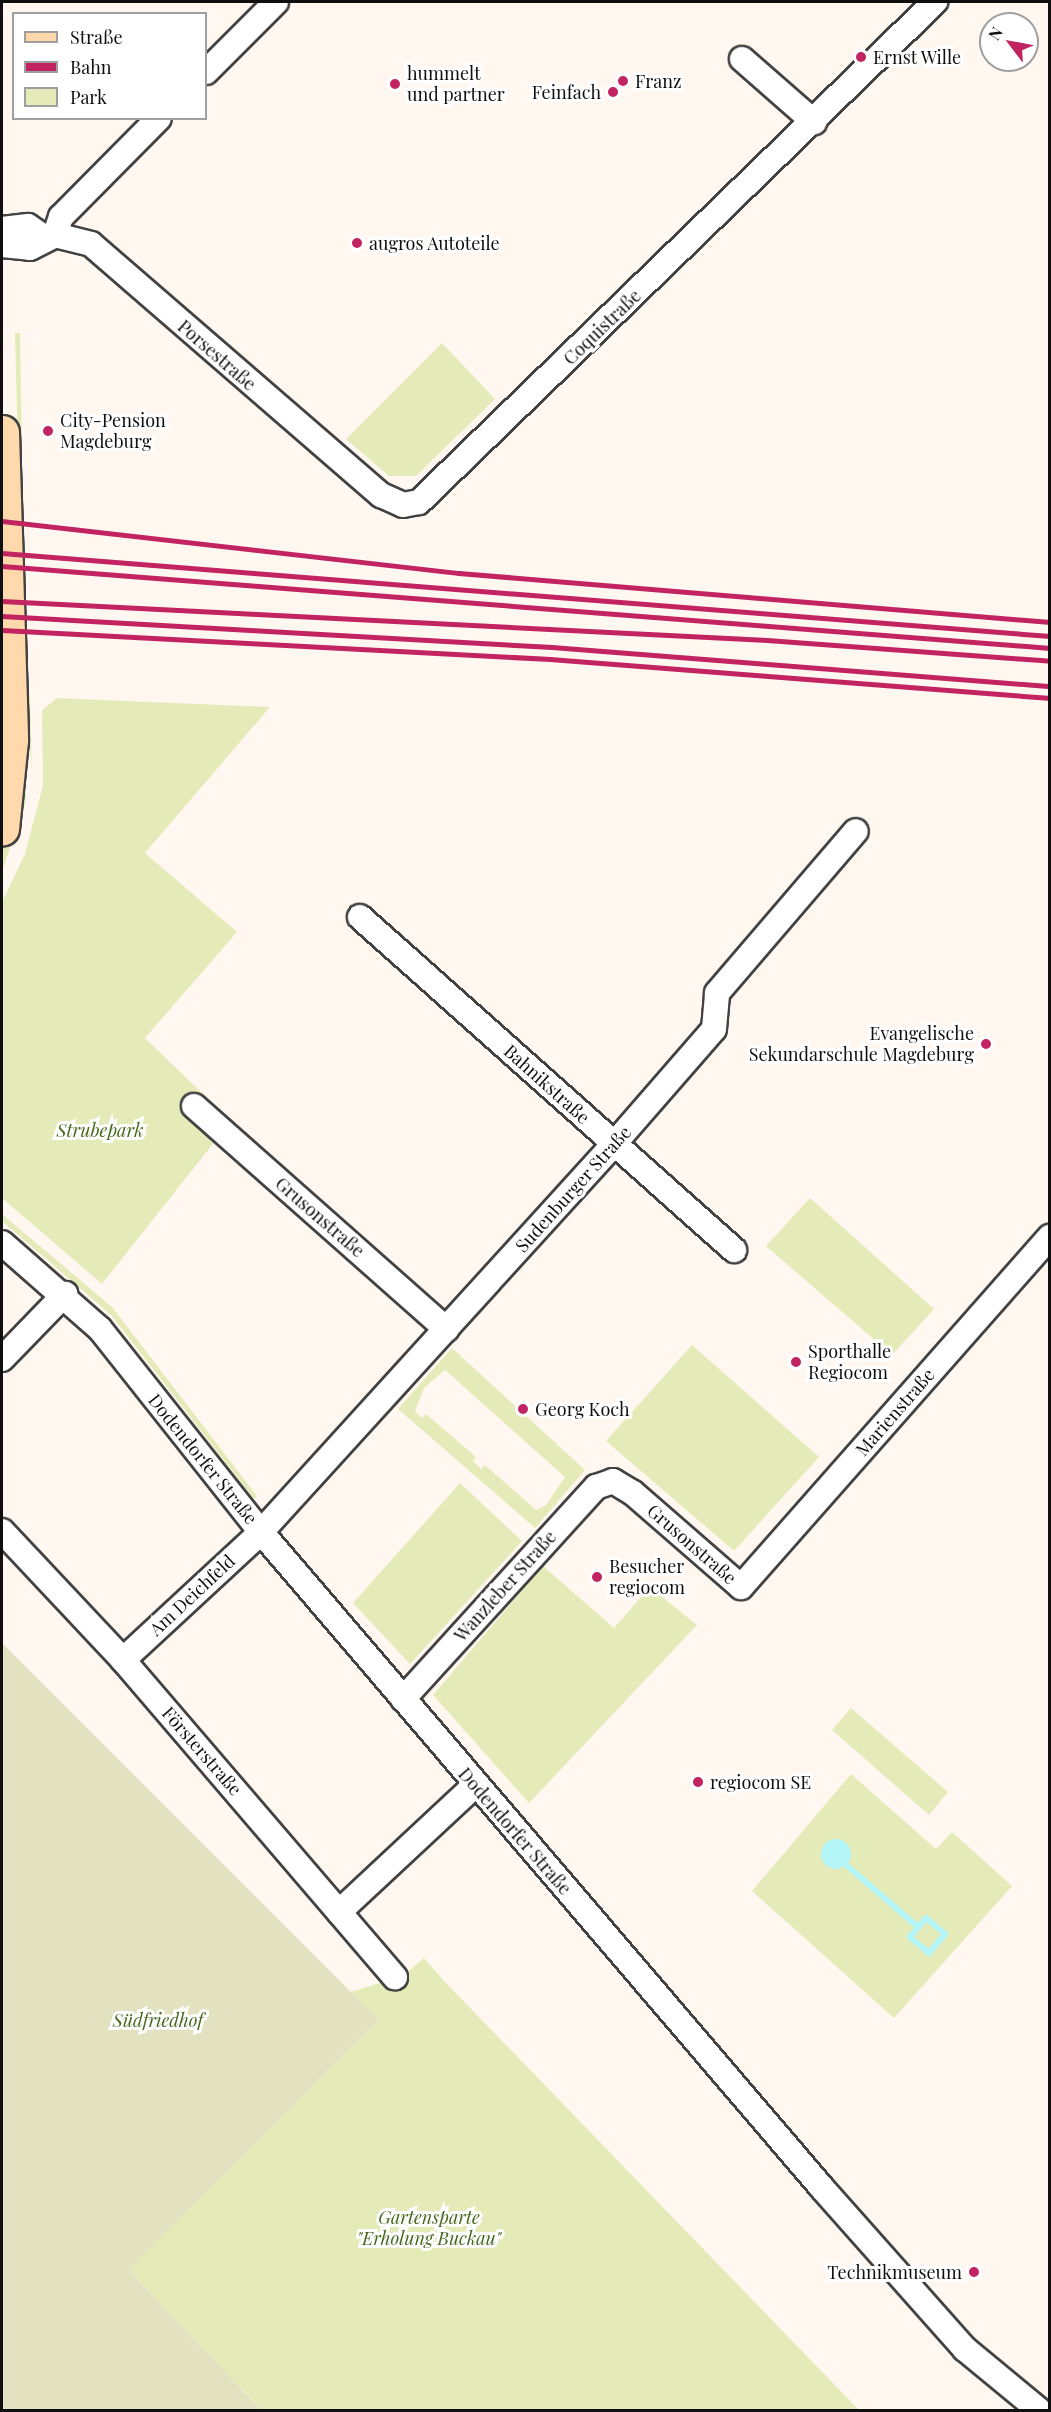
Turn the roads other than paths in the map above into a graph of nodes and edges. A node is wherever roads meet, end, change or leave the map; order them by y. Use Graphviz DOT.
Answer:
graph roads {
  1 [pos="276,2"];
  2 [pos="923,6"];
  3 [pos="742,59"];
  4 [pos="207,71"];
  5 [pos="157,120"];
  6 [pos="814,122"];
  7 [pos="2,230"];
  8 [pos="50,236"];
  9 [pos="2,245"];
  10 [pos="2,432"];
  11 [pos="381,495"];
  12 [pos="2,829"];
  13 [pos="856,831"];
  14 [pos="360,916"];
  15 [pos="194,1106"];
  16 [pos="614,1144"];
  17 [pos="1050,1237"];
  18 [pos="2,1244"];
  19 [pos="734,1250"];
  20 [pos="65,1294"];
  21 [pos="446,1329"];
  22 [pos="2,1359"];
  23 [pos="613,1481"];
  24 [pos="2,1531"];
  25 [pos="261,1532"];
  26 [pos="741,1587"];
  27 [pos="123,1660"];
  28 [pos="403,1699"];
  29 [pos="475,1785"];
  30 [pos="339,1912"];
  31 [pos="395,1977"];
  32 [pos="1039,2410"];
  1 -- 4 [label="street"];
  2 -- 6 [label="street, Coquistraße"];
  3 -- 6 [label="street"];
  5 -- 8 [label="street"];
  6 -- 11 [label="street, Coquistraße"];
  7 -- 8 [label="street, Porsestraße"];
  8 -- 9 [label="street"];
  8 -- 11 [label="street, Porsestraße"];
  10 -- 12 [label="main road"];
  13 -- 16 [label="street, Sudenburger Straße"];
  14 -- 16 [label="street, Bahnikstraße"];
  15 -- 21 [label="street, Grusonstraße"];
  16 -- 19 [label="street, Bahnikstraße"];
  16 -- 21 [label="street, Sudenburger Straße"];
  17 -- 26 [label="street, Marienstraße"];
  18 -- 20 [label="street, Dodendorfer Straße"];
  20 -- 22 [label="street"];
  20 -- 25 [label="street, Dodendorfer Straße"];
  21 -- 25 [label="street, Sudenburger Straße"];
  23 -- 26 [label="street, Grusonstraße"];
  23 -- 28 [label="street, Wanzleber Straße"];
  24 -- 27 [label="street, Försterstraße"];
  25 -- 27 [label="street, Am Deichfeld"];
  25 -- 28 [label="street, Dodendorfer Straße"];
  27 -- 30 [label="street, Försterstraße"];
  28 -- 29 [label="street, Dodendorfer Straße"];
  29 -- 30 [label="street"];
  29 -- 32 [label="street, Dodendorfer Straße"];
  30 -- 31 [label="street, Försterstraße"];
}
